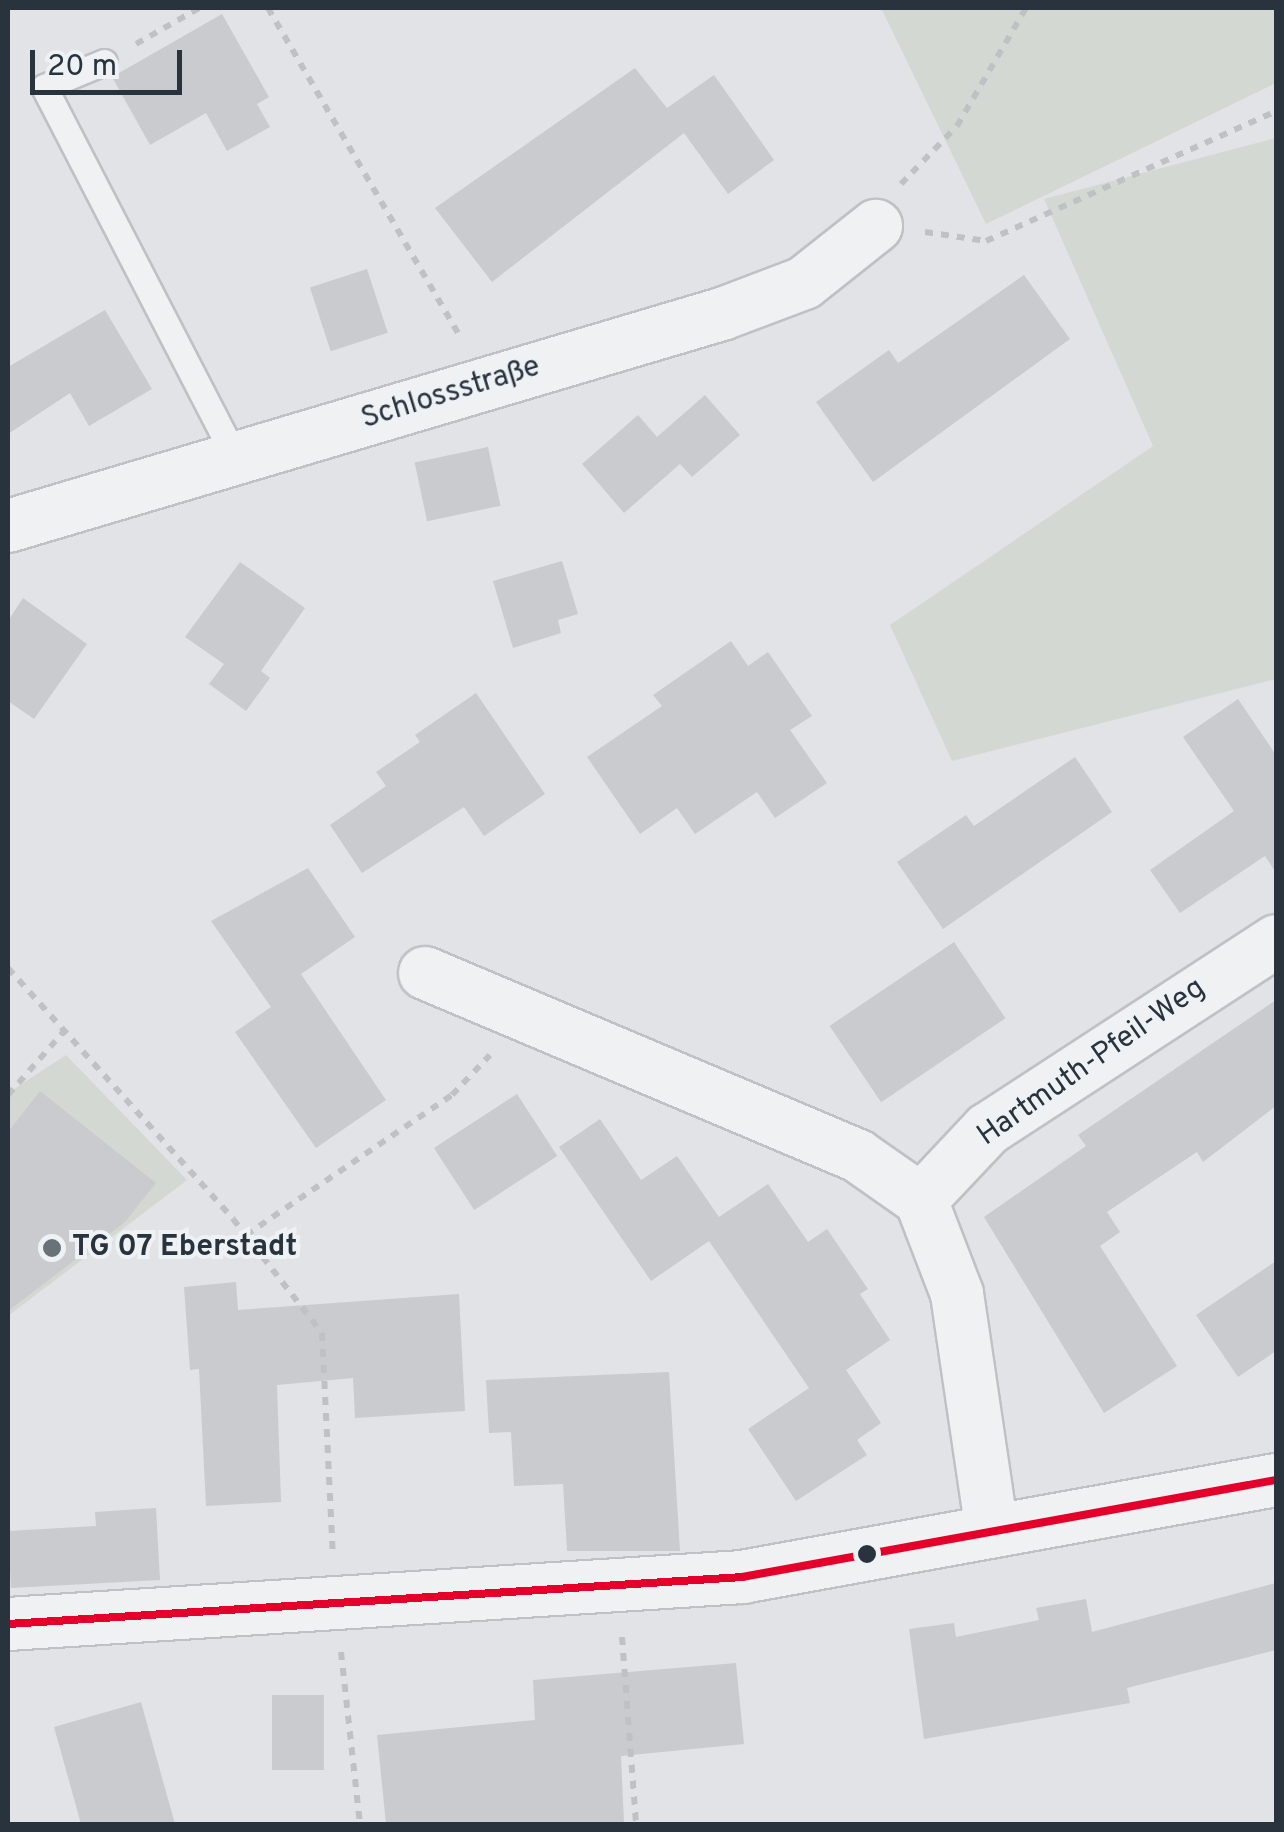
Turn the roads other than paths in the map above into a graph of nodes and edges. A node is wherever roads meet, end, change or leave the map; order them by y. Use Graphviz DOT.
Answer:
graph roads {
  1 [pos="104,62"];
  2 [pos="876,226"];
  3 [pos="237,461"];
  4 [pos="8,526"];
  5 [pos="1274,946"];
  6 [pos="425,973"];
  7 [pos="921,1200"];
  8 [pos="1276,1480"];
  9 [pos="992,1530"];
  10 [pos="8,1624"];
  1 -- 3 [label="lane"];
  2 -- 3 [label="street, Schlossstraße"];
  3 -- 4 [label="street, Schlossstraße"];
  5 -- 7 [label="street, Hartmuth-Pfeil-Weg"];
  6 -- 7 [label="street"];
  7 -- 9 [label="street"];
  8 -- 9 [label="street"];
  9 -- 10 [label="street"];
}
